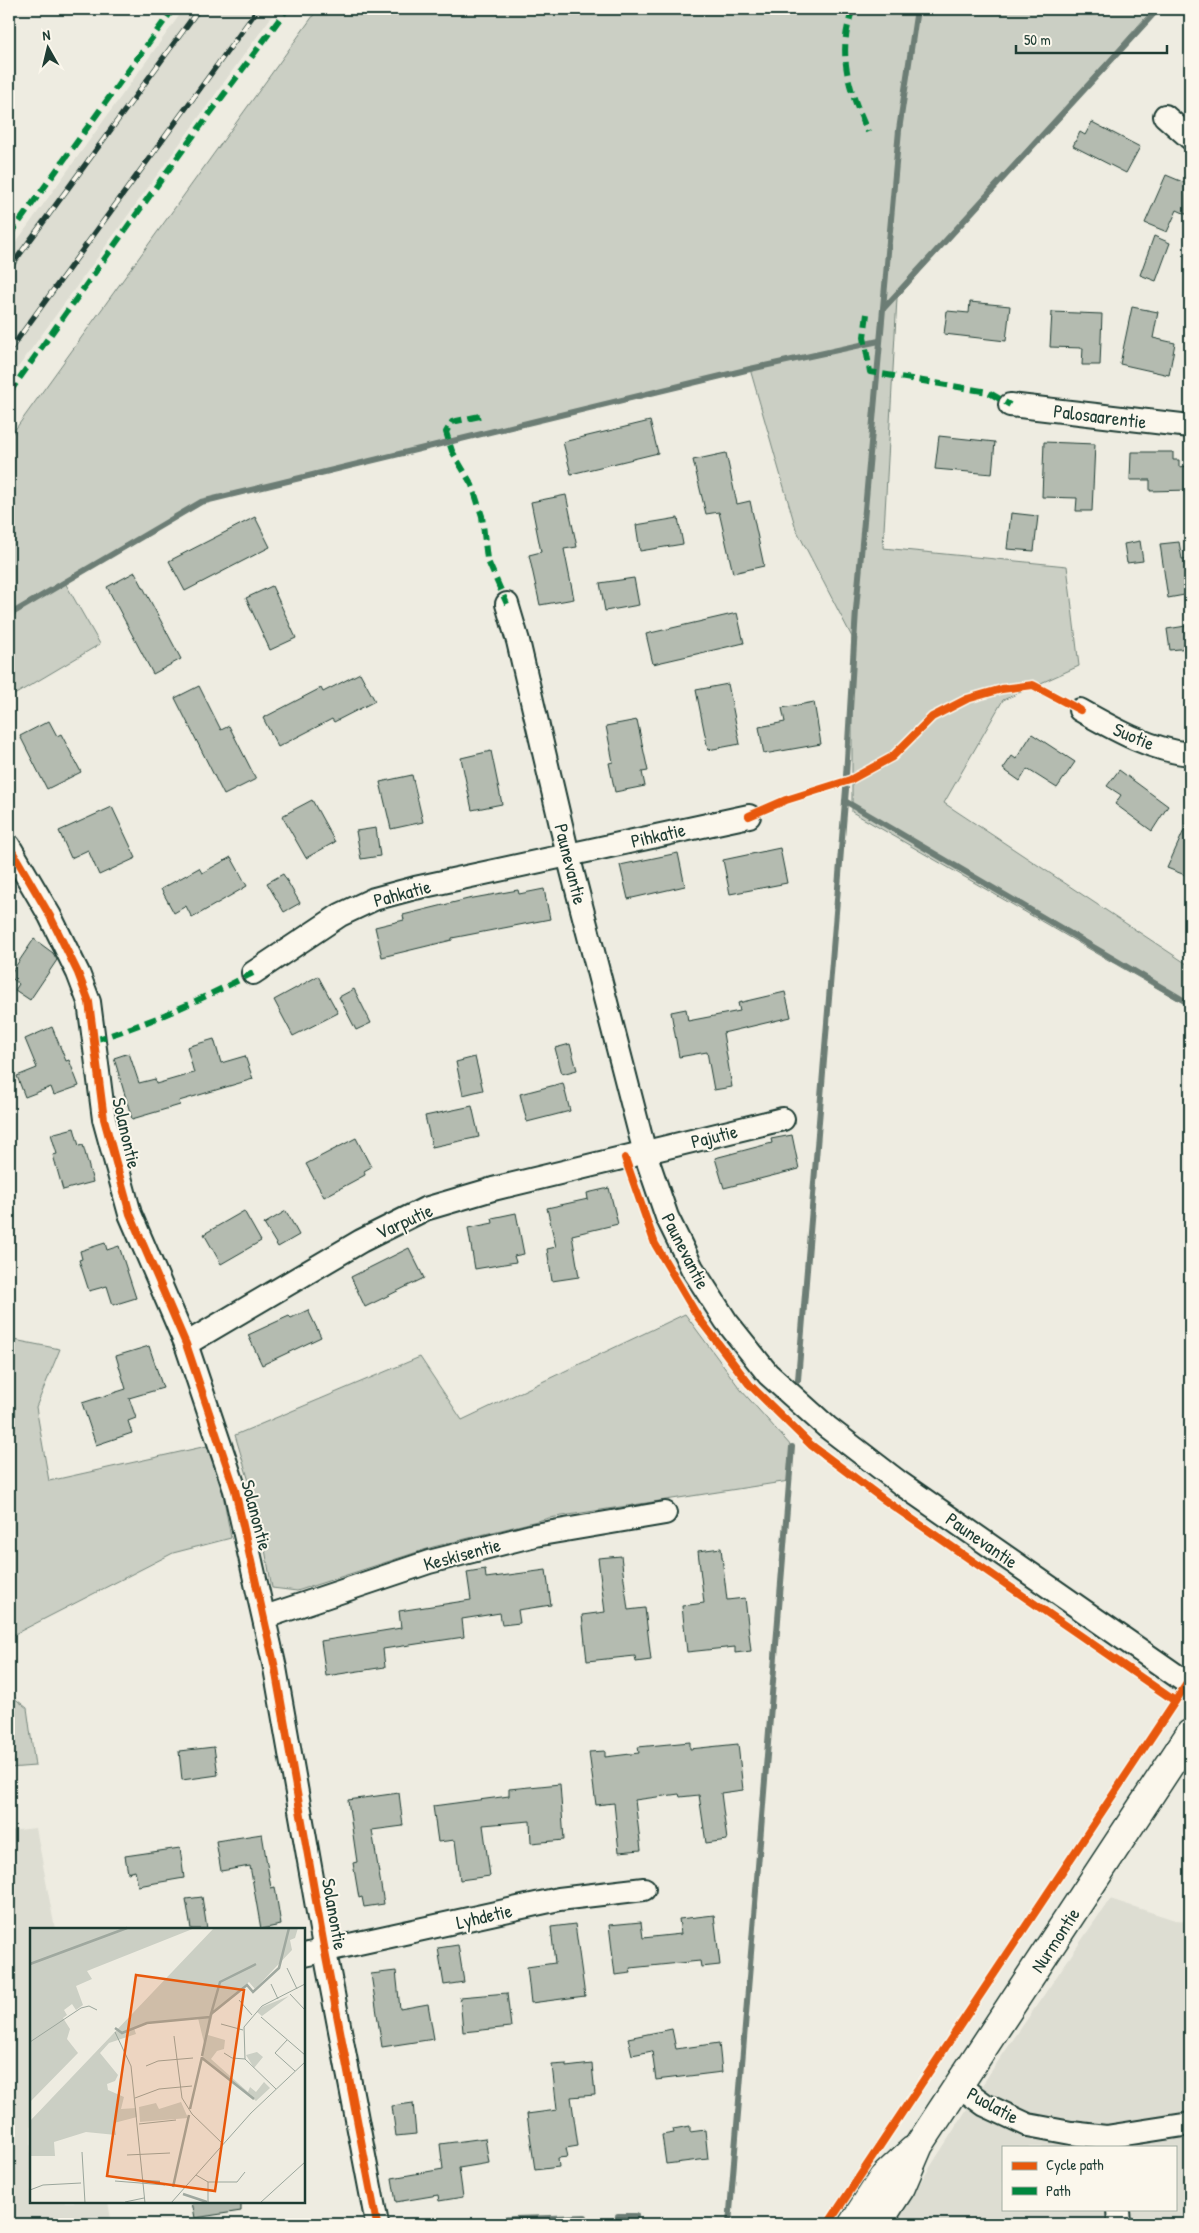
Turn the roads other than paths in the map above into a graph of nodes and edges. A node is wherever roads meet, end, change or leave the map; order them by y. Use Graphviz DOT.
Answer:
graph roads {
  1 [pos="1165,116"];
  2 [pos="1190,138"];
  3 [pos="1010,405"];
  4 [pos="1190,426"];
  5 [pos="507,604"];
  6 [pos="1080,710"];
  7 [pos="1190,754"];
  8 [pos="749,816"];
  9 [pos="9,846"];
  10 [pos="568,855"];
  11 [pos="253,972"];
  12 [pos="783,1119"];
  13 [pos="645,1153"];
  14 [pos="186,1344"];
  15 [pos="665,1513"];
  16 [pos="265,1617"];
  17 [pos="1190,1684"];
  18 [pos="1190,1734"];
  19 [pos="644,1889"];
  20 [pos="314,1954"];
  21 [pos="959,2086"];
  22 [pos="1190,2124"];
  23 [pos="1107,2142"];
  24 [pos="919,2145"];
  25 [pos="1118,2210"];
  26 [pos="376,2224"];
  27 [pos="853,2224"];
  28 [pos="877,2224"];
  29 [pos="1119,2224"];
  1 -- 2 [label="street"];
  3 -- 4 [label="street, Palosaarentie"];
  5 -- 10 [label="street, Paunevantie"];
  6 -- 7 [label="street, Suotie"];
  8 -- 10 [label="street, Pihkatie"];
  9 -- 14 [label="street, Solanontie"];
  10 -- 11 [label="street, Pahkatie"];
  10 -- 13 [label="street, Paunevantie"];
  12 -- 13 [label="street, Pajutie"];
  13 -- 14 [label="street, Varputie"];
  13 -- 17 [label="street, Paunevantie"];
  14 -- 16 [label="street, Solanontie"];
  15 -- 16 [label="street, Keskisentie"];
  16 -- 20 [label="street, Solanontie"];
  18 -- 21 [label="main road, Nurmontie"];
  19 -- 20 [label="street, Lyhdetie"];
  20 -- 26 [label="street, Solanontie"];
  21 -- 23 [label="street, Puolatie"];
  21 -- 24 [label="main road, Nurmontie"];
  22 -- 23 [label="street, Puolatie"];
  24 -- 27 [label="main road, Nurmontie"];
  24 -- 28 [label="main road, Nurmontie"];
  25 -- 29 [label="street"];
}
